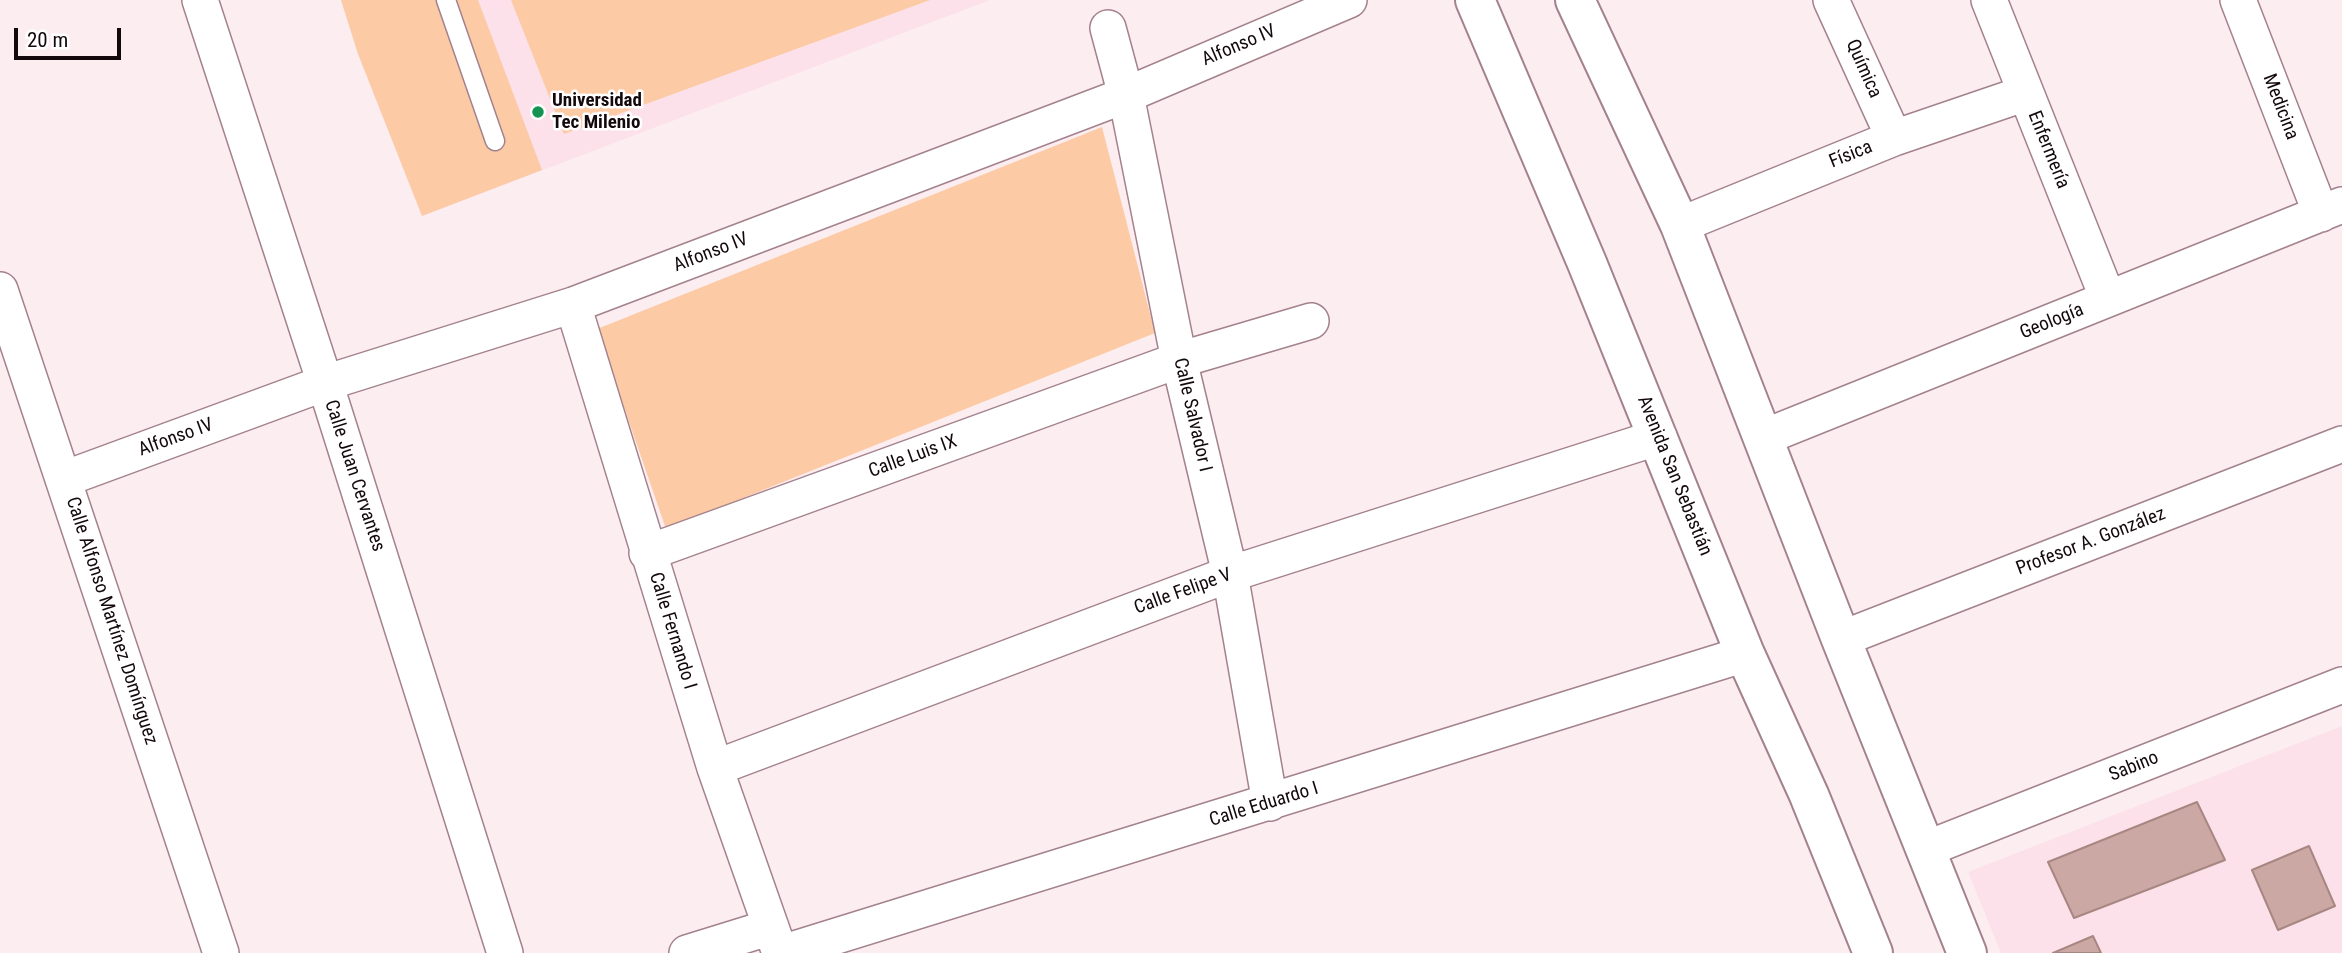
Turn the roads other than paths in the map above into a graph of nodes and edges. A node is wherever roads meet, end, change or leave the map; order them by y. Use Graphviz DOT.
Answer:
graph roads {
  1 [pos="200,0"];
  2 [pos="446,0"];
  3 [pos="1349,0"];
  4 [pos="1475,0"];
  5 [pos="1574,0"];
  6 [pos="1831,0"];
  7 [pos="1989,0"];
  8 [pos="2238,0"];
  9 [pos="1108,28"];
  10 [pos="2026,93"];
  11 [pos="1126,95"];
  12 [pos="1894,138"];
  13 [pos="495,141"];
  14 [pos="2332,210"];
  15 [pos="1680,225"];
  16 [pos="0,290"];
  17 [pos="2108,299"];
  18 [pos="573,306"];
  19 [pos="1311,321"];
  20 [pos="1179,360"];
  21 [pos="325,383"];
  22 [pos="1659,437"];
  23 [pos="1762,438"];
  24 [pos="2342,444"];
  25 [pos="64,479"];
  26 [pos="647,553"];
  27 [pos="1230,574"];
  28 [pos="1841,639"];
  29 [pos="1745,654"];
  30 [pos="2342,685"];
  31 [pos="715,768"];
  32 [pos="1270,803"];
  33 [pos="1926,849"];
  34 [pos="778,944"];
  35 [pos="221,953"];
  36 [pos="505,953"];
  37 [pos="687,953"];
  38 [pos="1873,953"];
  39 [pos="1967,953"];
  1 -- 21 [label="street, Calle Juan Cervantes"];
  2 -- 13 [label="lane"];
  3 -- 11 [label="street, Alfonso IV"];
  4 -- 22 [label="main road, Avenida San Sebastián"];
  5 -- 15 [label="main road"];
  6 -- 12 [label="street, Química"];
  7 -- 10 [label="street, Enfermería"];
  8 -- 14 [label="street, Medicina"];
  9 -- 11 [label="street, Calle Salvador I"];
  10 -- 12 [label="street, Física"];
  10 -- 17 [label="street, Enfermería"];
  11 -- 18 [label="street, Alfonso IV"];
  11 -- 20 [label="street, Calle Salvador I"];
  12 -- 15 [label="street, Física"];
  14 -- 17 [label="street, Geología"];
  15 -- 23 [label="main road"];
  16 -- 25 [label="street, Calle Alfonso Martínez Domínguez"];
  17 -- 23 [label="street, Geología"];
  18 -- 21 [label="street, Alfonso IV"];
  18 -- 26 [label="street, Calle Fernando I"];
  19 -- 20 [label="street, Calle Luis IX"];
  20 -- 26 [label="street, Calle Luis IX"];
  20 -- 27 [label="street, Calle Salvador I"];
  21 -- 25 [label="street, Alfonso IV"];
  21 -- 36 [label="street, Calle Juan Cervantes"];
  22 -- 27 [label="street, Calle Felipe V"];
  22 -- 29 [label="main road, Avenida San Sebastián"];
  23 -- 28 [label="main road"];
  24 -- 28 [label="street, Profesor A. González"];
  25 -- 35 [label="street, Calle Alfonso Martínez Domínguez"];
  26 -- 31 [label="street, Calle Fernando I"];
  27 -- 31 [label="street, Calle Felipe V"];
  27 -- 32 [label="street, Calle Salvador I"];
  28 -- 33 [label="main road"];
  29 -- 32 [label="street, Calle Eduardo I"];
  29 -- 38 [label="main road, Avenida San Sebastián"];
  30 -- 33 [label="street, Sabino"];
  31 -- 34 [label="street, Calle Fernando I"];
  32 -- 34 [label="street, Calle Eduardo I"];
  33 -- 39 [label="main road"];
  34 -- 37 [label="street, Calle Eduardo I"];
}
